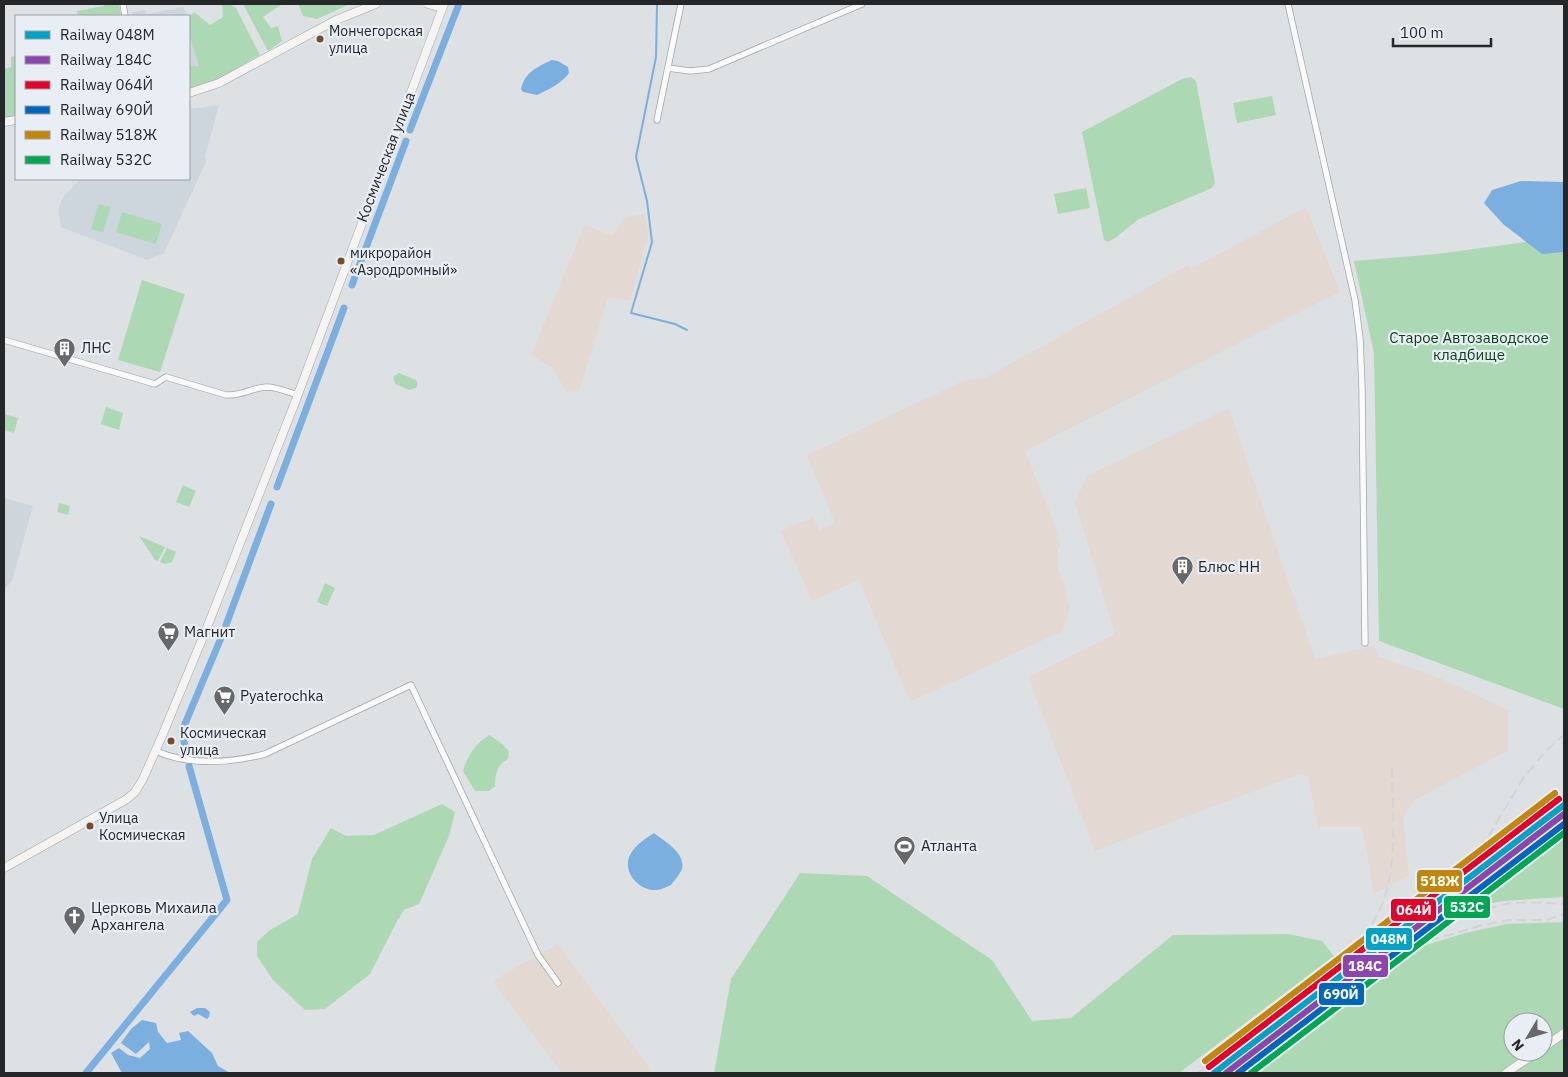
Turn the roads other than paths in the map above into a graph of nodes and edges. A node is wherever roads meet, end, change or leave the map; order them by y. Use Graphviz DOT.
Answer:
graph roads {
  1 [pos="376,4"];
  2 [pos="428,4"];
  3 [pos="682,4"];
  4 [pos="862,4"];
  5 [pos="1288,4"];
  6 [pos="443,6"];
  7 [pos="668,68"];
  8 [pos="190,92"];
  9 [pos="657,120"];
  10 [pos="4,340"];
  11 [pos="298,395"];
  12 [pos="1365,643"];
  13 [pos="156,750"];
  14 [pos="4,868"];
  15 [pos="558,983"];
  16 [pos="1564,1033"];
  17 [pos="1553,1041"];
  18 [pos="1522,1062"];
  19 [pos="1506,1073"];
  1 -- 8 [label="street"];
  2 -- 6 [label="street"];
  3 -- 7 [label="street"];
  4 -- 7 [label="street"];
  5 -- 12 [label="street"];
  6 -- 11 [label="street, Космическая улица"];
  7 -- 9 [label="street"];
  10 -- 11 [label="street"];
  11 -- 13 [label="street, Космическая улица"];
  13 -- 14 [label="street"];
  13 -- 15 [label="street"];
  16 -- 17 [label="street"];
  18 -- 19 [label="street"];
}
